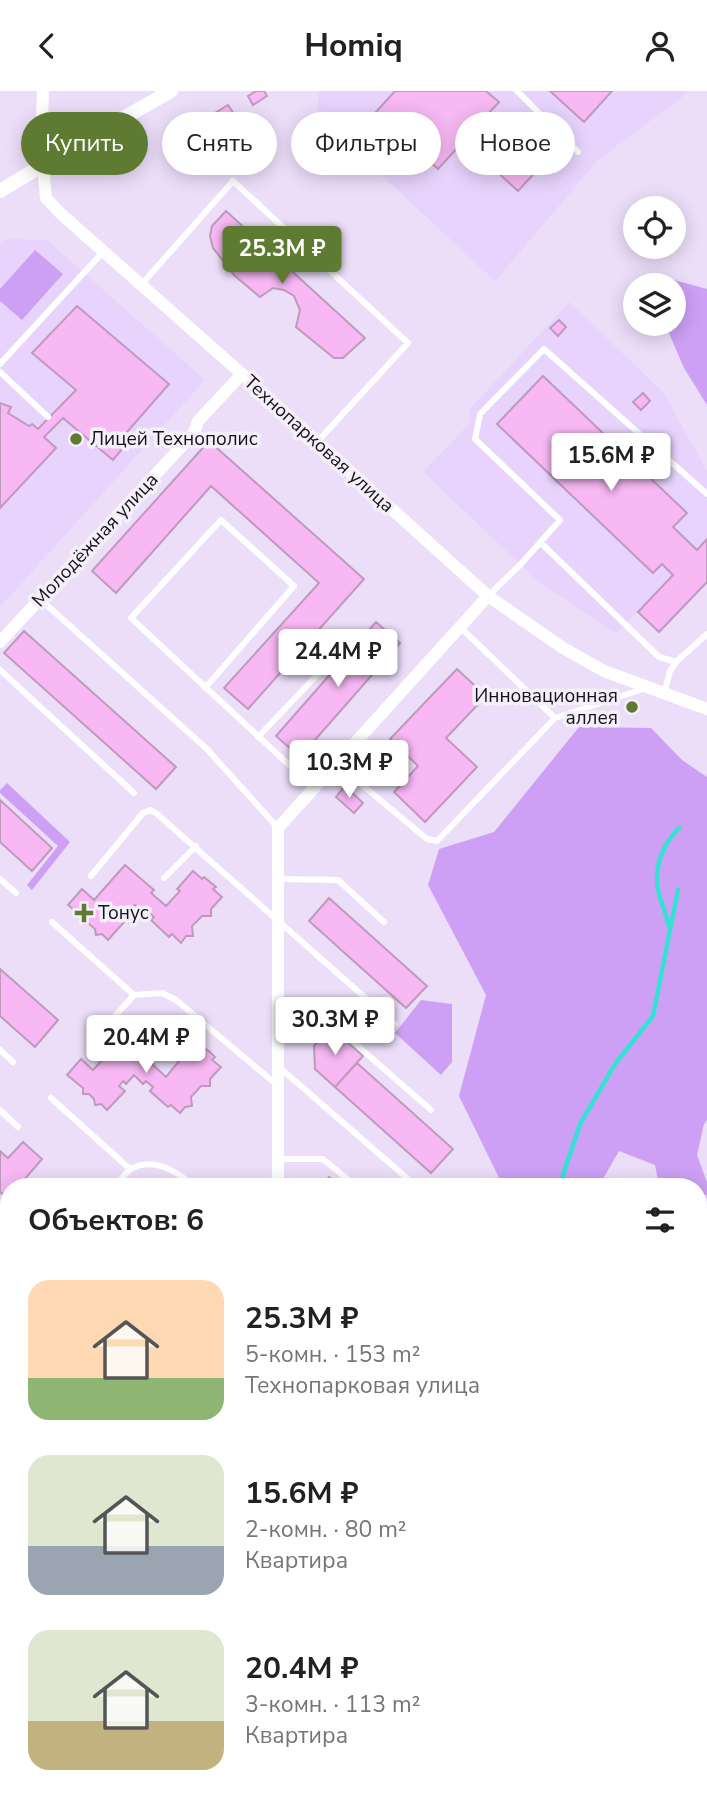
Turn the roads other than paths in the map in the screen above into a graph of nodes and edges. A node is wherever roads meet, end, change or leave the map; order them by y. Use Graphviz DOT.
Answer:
graph roads {
  1 [pos="43,91"];
  2 [pos="171,91"];
  3 [pos="517,91"];
  4 [pos="43,112"];
  5 [pos="135,112"];
  6 [pos="578,152"];
  7 [pos="28,175"];
  8 [pos="44,175"];
  9 [pos="0,191"];
  10 [pos="103,252"];
  11 [pos="141,285"];
  12 [pos="0,364"];
  13 [pos="0,372"];
  14 [pos="242,374"];
  15 [pos="48,417"];
  16 [pos="317,443"];
  17 [pos="707,494"];
  18 [pos="540,542"];
  19 [pos="488,596"];
  20 [pos="40,599"];
  21 [pos="460,627"];
  22 [pos="707,634"];
  23 [pos="0,642"];
  24 [pos="698,643"];
  25 [pos="707,647"];
  26 [pos="677,662"];
  27 [pos="0,670"];
  28 [pos="319,673"];
  29 [pos="205,688"];
  30 [pos="648,688"];
  31 [pos="664,694"];
  32 [pos="707,709"];
  33 [pos="555,718"];
  34 [pos="258,737"];
  35 [pos="337,764"];
  36 [pos="314,789"];
  37 [pos="134,793"];
  38 [pos="278,828"];
  39 [pos="196,846"];
  40 [pos="91,876"];
  41 [pos="164,878"];
  42 [pos="0,879"];
  43 [pos="278,879"];
  44 [pos="16,893"];
  45 [pos="278,919"];
  46 [pos="52,922"];
  47 [pos="384,922"];
  48 [pos="134,995"];
  49 [pos="194,1014"];
  50 [pos="278,1018"];
  51 [pos="395,1024"];
  52 [pos="91,1043"];
  53 [pos="163,1044"];
  54 [pos="0,1050"];
  55 [pos="13,1062"];
  56 [pos="277,1066"];
  57 [pos="277,1085"];
  58 [pos="51,1098"];
  59 [pos="0,1110"];
  60 [pos="431,1110"];
  61 [pos="18,1127"];
  62 [pos="278,1159"];
  63 [pos="131,1170"];
  64 [pos="123,1178"];
  65 [pos="185,1178"];
  66 [pos="278,1178"];
  67 [pos="346,1178"];
  68 [pos="407,1178"];
  1 -- 4 [label="street, Технопарковая улица"];
  2 -- 5 [label="street"];
  3 -- 6 [label="lane"];
  7 -- 9 [label="street"];
  8 -- 10 [label="street, Технопарковая улица"];
  10 -- 11 [label="street, Технопарковая улица"];
  10 -- 12 [label="lane"];
  11 -- 14 [label="street, Технопарковая улица"];
  11 -- 16 [label="lane"];
  13 -- 15 [label="lane"];
  14 -- 16 [label="street, Технопарковая улица"];
  14 -- 20 [label="street, Молодёжная улица"];
  16 -- 19 [label="street, Технопарковая улица"];
  17 -- 18 [label="lane"];
  18 -- 19 [label="lane"];
  18 -- 26 [label="lane"];
  19 -- 21 [label="street"];
  19 -- 30 [label="street, Технопарковая улица"];
  20 -- 23 [label="street, Молодёжная улица"];
  20 -- 38 [label="lane"];
  21 -- 33 [label="lane"];
  21 -- 35 [label="street"];
  22 -- 24 [label="lane"];
  24 -- 25 [label="lane"];
  24 -- 26 [label="lane"];
  26 -- 31 [label="lane"];
  27 -- 37 [label="lane"];
  28 -- 34 [label="lane"];
  29 -- 29 [label="lane"];
  29 -- 34 [label="lane"];
  30 -- 31 [label="street, Технопарковая улица"];
  30 -- 33 [label="lane"];
  31 -- 32 [label="street, Технопарковая улица"];
  33 -- 35 [label="lane"];
  34 -- 36 [label="lane"];
  35 -- 36 [label="street"];
  36 -- 38 [label="street"];
  38 -- 43 [label="street"];
  39 -- 40 [label="lane"];
  39 -- 41 [label="lane"];
  39 -- 45 [label="lane"];
  42 -- 44 [label="lane"];
  43 -- 45 [label="street"];
  43 -- 47 [label="lane"];
  45 -- 50 [label="street"];
  45 -- 51 [label="lane"];
  46 -- 48 [label="lane"];
  48 -- 49 [label="lane"];
  48 -- 52 [label="lane"];
  49 -- 53 [label="lane"];
  49 -- 57 [label="lane"];
  50 -- 56 [label="street"];
  50 -- 60 [label="lane"];
  54 -- 55 [label="lane"];
  56 -- 57 [label="street"];
  56 -- 68 [label="lane"];
  57 -- 62 [label="street"];
  58 -- 63 [label="lane"];
  59 -- 61 [label="lane"];
  62 -- 66 [label="street"];
  62 -- 67 [label="lane"];
  63 -- 64 [label="lane"];
  63 -- 65 [label="lane"];
}
